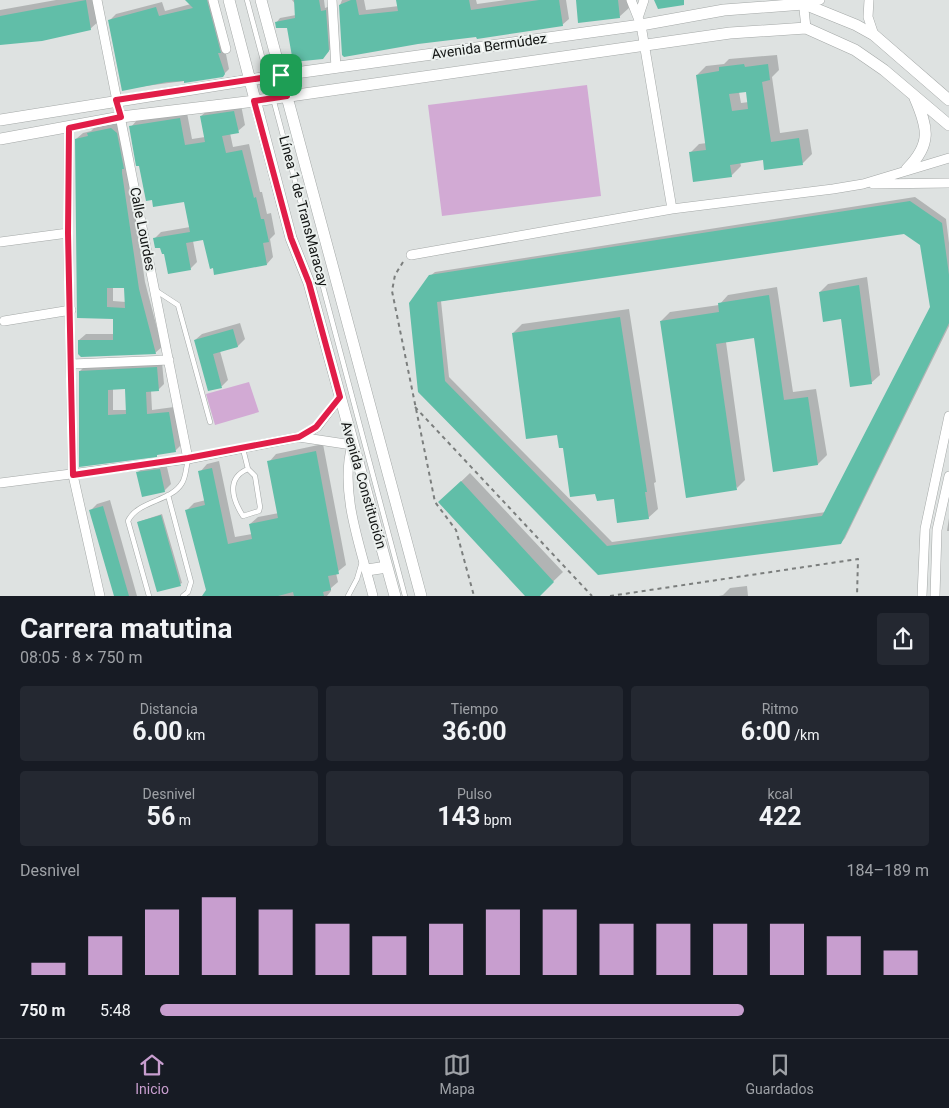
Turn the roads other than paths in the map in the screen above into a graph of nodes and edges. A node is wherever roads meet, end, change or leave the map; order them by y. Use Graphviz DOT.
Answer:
graph roads {
  1 [pos="97,0"];
  2 [pos="213,0"];
  3 [pos="229,0"];
  4 [pos="247,0"];
  5 [pos="261,0"];
  6 [pos="332,0"];
  7 [pos="631,0"];
  8 [pos="644,0"];
  9 [pos="820,0"];
  10 [pos="869,0"];
  11 [pos="803,2"];
  12 [pos="640,20"];
  13 [pos="806,28"];
  14 [pos="874,35"];
  15 [pos="644,47"];
  16 [pos="226,49"];
  17 [pos="336,68"];
  18 [pos="281,75"];
  19 [pos="268,78"];
  20 [pos="249,81"];
  21 [pos="287,96"];
  22 [pos="915,96"];
  23 [pos="274,98"];
  24 [pos="116,100"];
  25 [pos="949,100"];
  26 [pos="254,101"];
  27 [pos="121,117"];
  28 [pos="0,120"];
  29 [pos="949,126"];
  30 [pos="69,128"];
  31 [pos="0,139"];
  32 [pos="949,158"];
  33 [pos="907,169"];
  34 [pos="949,183"];
  35 [pos="863,184"];
  36 [pos="672,209"];
  37 [pos="68,233"];
  38 [pos="0,242"];
  39 [pos="411,255"];
  40 [pos="155,290"];
  41 [pos="71,310"];
  42 [pos="4,321"];
  43 [pos="169,360"];
  44 [pos="72,364"];
  45 [pos="340,397"];
  46 [pos="949,416"];
  47 [pos="210,422"];
  48 [pos="299,437"];
  49 [pos="352,444"];
  50 [pos="243,449"];
  51 [pos="188,458"];
  52 [pos="248,469"];
  53 [pos="73,475"];
  54 [pos="936,475"];
  55 [pos="949,477"];
  56 [pos="0,483"];
  57 [pos="168,495"];
  58 [pos="363,558"];
  59 [pos="387,567"];
  60 [pos="367,570"];
  61 [pos="100,596"];
  62 [pos="149,596"];
  63 [pos="183,596"];
  64 [pos="348,596"];
  65 [pos="374,596"];
  66 [pos="394,596"];
  67 [pos="405,596"];
  68 [pos="421,596"];
  69 [pos="922,596"];
  70 [pos="935,596"];
  1 -- 24 [label="street, Calle Lourdes"];
  2 -- 16 [label="street"];
  3 -- 20 [label="street, Avenida Constitución"];
  4 -- 19 [label="lane, Línea 1 de TransMaracay"];
  5 -- 18 [label="street, Avenida Constitución"];
  6 -- 17 [label="street"];
  7 -- 12 [label="street"];
  8 -- 12 [label="street"];
  9 -- 11 [label="street"];
  10 -- 14 [label="street"];
  11 -- 12 [label="street, Avenida Bermúdez"];
  11 -- 13 [label="street"];
  11 -- 14 [label="street, Avenida Bermúdez"];
  12 -- 15 [label="street"];
  12 -- 17 [label="street, Avenida Bermúdez"];
  13 -- 15 [label="street, Avenida Bermúdez"];
  13 -- 22 [label="street, Avenida Bermúdez"];
  14 -- 25 [label="street, Avenida Bermúdez"];
  15 -- 21 [label="street, Avenida Bermúdez"];
  15 -- 36 [label="street"];
  17 -- 18 [label="street, Avenida Bermúdez"];
  18 -- 19 [label="street, Avenida Bermúdez"];
  18 -- 21 [label="street, Avenida Constitución"];
  19 -- 20 [label="street, Avenida Bermúdez"];
  19 -- 23 [label="lane, Línea 1 de TransMaracay"];
  20 -- 24 [label="street, Avenida Bermúdez"];
  20 -- 26 [label="street, Avenida Constitución"];
  21 -- 23 [label="street, Avenida Bermúdez"];
  21 -- 68 [label="street, Avenida Constitución"];
  22 -- 29 [label="street, Avenida Bermúdez"];
  22 -- 33 [label="street"];
  23 -- 26 [label="street, Avenida Bermúdez"];
  23 -- 67 [label="lane, Línea 1 de TransMaracay"];
  24 -- 27 [label="street, Calle Lourdes"];
  24 -- 28 [label="street, Avenida Bermúdez"];
  26 -- 27 [label="street, Avenida Bermúdez"];
  26 -- 45 [label="street, Avenida Constitución"];
  27 -- 30 [label="street, Avenida Bermúdez"];
  27 -- 40 [label="street, Calle Lourdes"];
  30 -- 31 [label="street, Avenida Bermúdez"];
  30 -- 37 [label="street"];
  32 -- 33 [label="street"];
  33 -- 35 [label="street"];
  34 -- 35 [label="street"];
  35 -- 36 [label="street"];
  36 -- 39 [label="street"];
  37 -- 38 [label="street"];
  37 -- 41 [label="street"];
  40 -- 43 [label="street, Calle Lourdes"];
  40 -- 47 [label="lane"];
  41 -- 42 [label="street"];
  41 -- 44 [label="street"];
  43 -- 44 [label="street"];
  43 -- 51 [label="street, Calle Lourdes"];
  44 -- 53 [label="street"];
  45 -- 48 [label="street"];
  45 -- 49 [label="street, Avenida Constitución"];
  46 -- 54 [label="street"];
  48 -- 49 [label="street"];
  48 -- 50 [label="street"];
  49 -- 58 [label="street"];
  49 -- 59 [label="street, Avenida Constitución"];
  50 -- 51 [label="street"];
  50 -- 52 [label="lane"];
  51 -- 53 [label="street"];
  51 -- 57 [label="lane"];
  52 -- 52 [label="lane"];
  53 -- 56 [label="street"];
  53 -- 61 [label="street"];
  54 -- 55 [label="street"];
  54 -- 69 [label="street"];
  55 -- 70 [label="street"];
  57 -- 62 [label="lane"];
  57 -- 63 [label="lane"];
  58 -- 60 [label="street"];
  58 -- 64 [label="lane"];
  59 -- 60 [label="street"];
  59 -- 66 [label="street, Avenida Constitución"];
  60 -- 65 [label="street"];
}
